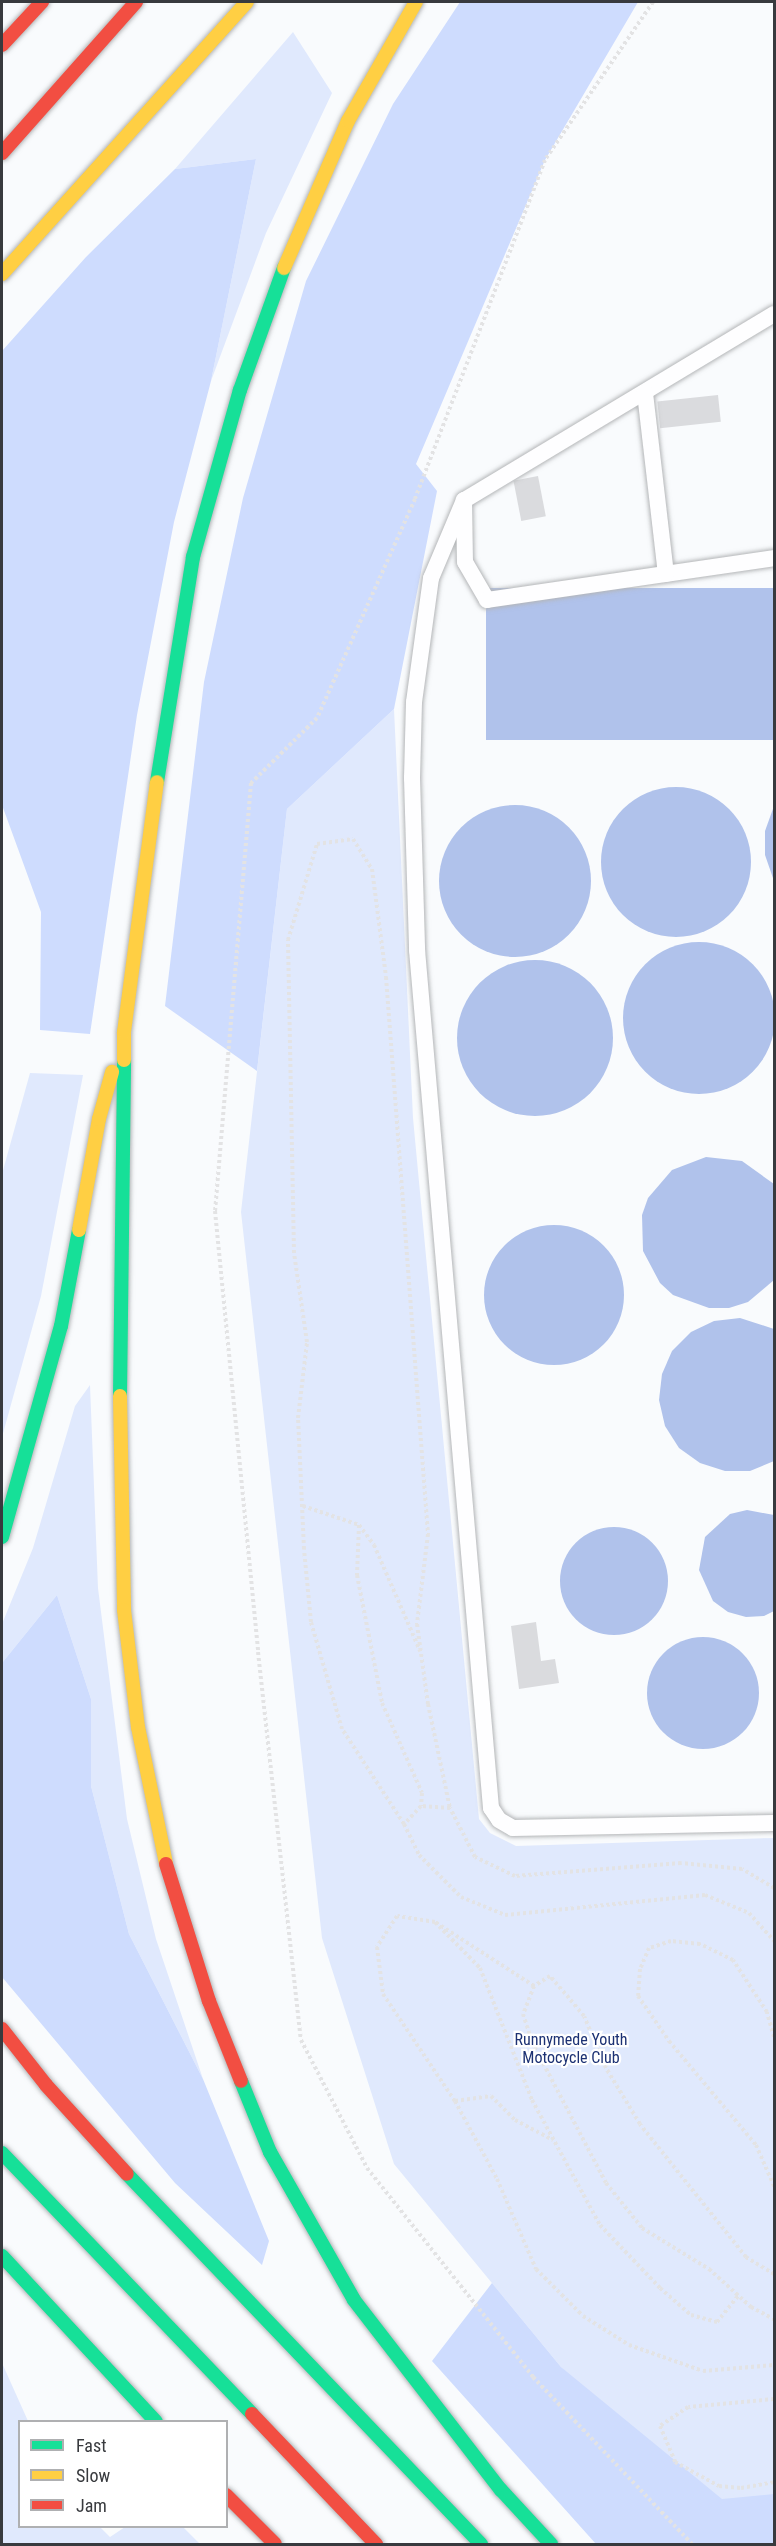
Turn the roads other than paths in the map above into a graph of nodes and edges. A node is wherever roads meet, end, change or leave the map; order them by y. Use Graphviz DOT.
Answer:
graph roads {
  1 [pos="42,2"];
  2 [pos="136,2"];
  3 [pos="247,2"];
  4 [pos="416,2"];
  5 [pos="2,45"];
  6 [pos="2,153"];
  7 [pos="2,274"];
  8 [pos="774,314"];
  9 [pos="645,393"];
  10 [pos="464,501"];
  11 [pos="774,558"];
  12 [pos="666,574"];
  13 [pos="124,1032"];
  14 [pos="2,1537"];
  15 [pos="774,1823"];
  16 [pos="2,2029"];
  17 [pos="2,2153"];
  18 [pos="2,2256"];
  19 [pos="155,2420"];
  20 [pos="228,2497"];
  21 [pos="275,2544"];
  22 [pos="376,2544"];
  23 [pos="481,2544"];
  24 [pos="551,2544"];
  1 -- 5 [label="highway"];
  2 -- 6 [label="highway"];
  3 -- 7 [label="highway"];
  4 -- 13 [label="highway"];
  8 -- 9 [label="lane"];
  9 -- 10 [label="lane"];
  9 -- 12 [label="lane"];
  10 -- 12 [label="lane"];
  10 -- 15 [label="lane"];
  11 -- 12 [label="lane"];
  13 -- 14 [label="highway"];
  13 -- 24 [label="highway"];
  16 -- 23 [label="highway"];
  17 -- 22 [label="highway"];
  18 -- 19 [label="highway"];
  20 -- 21 [label="highway"];
}
